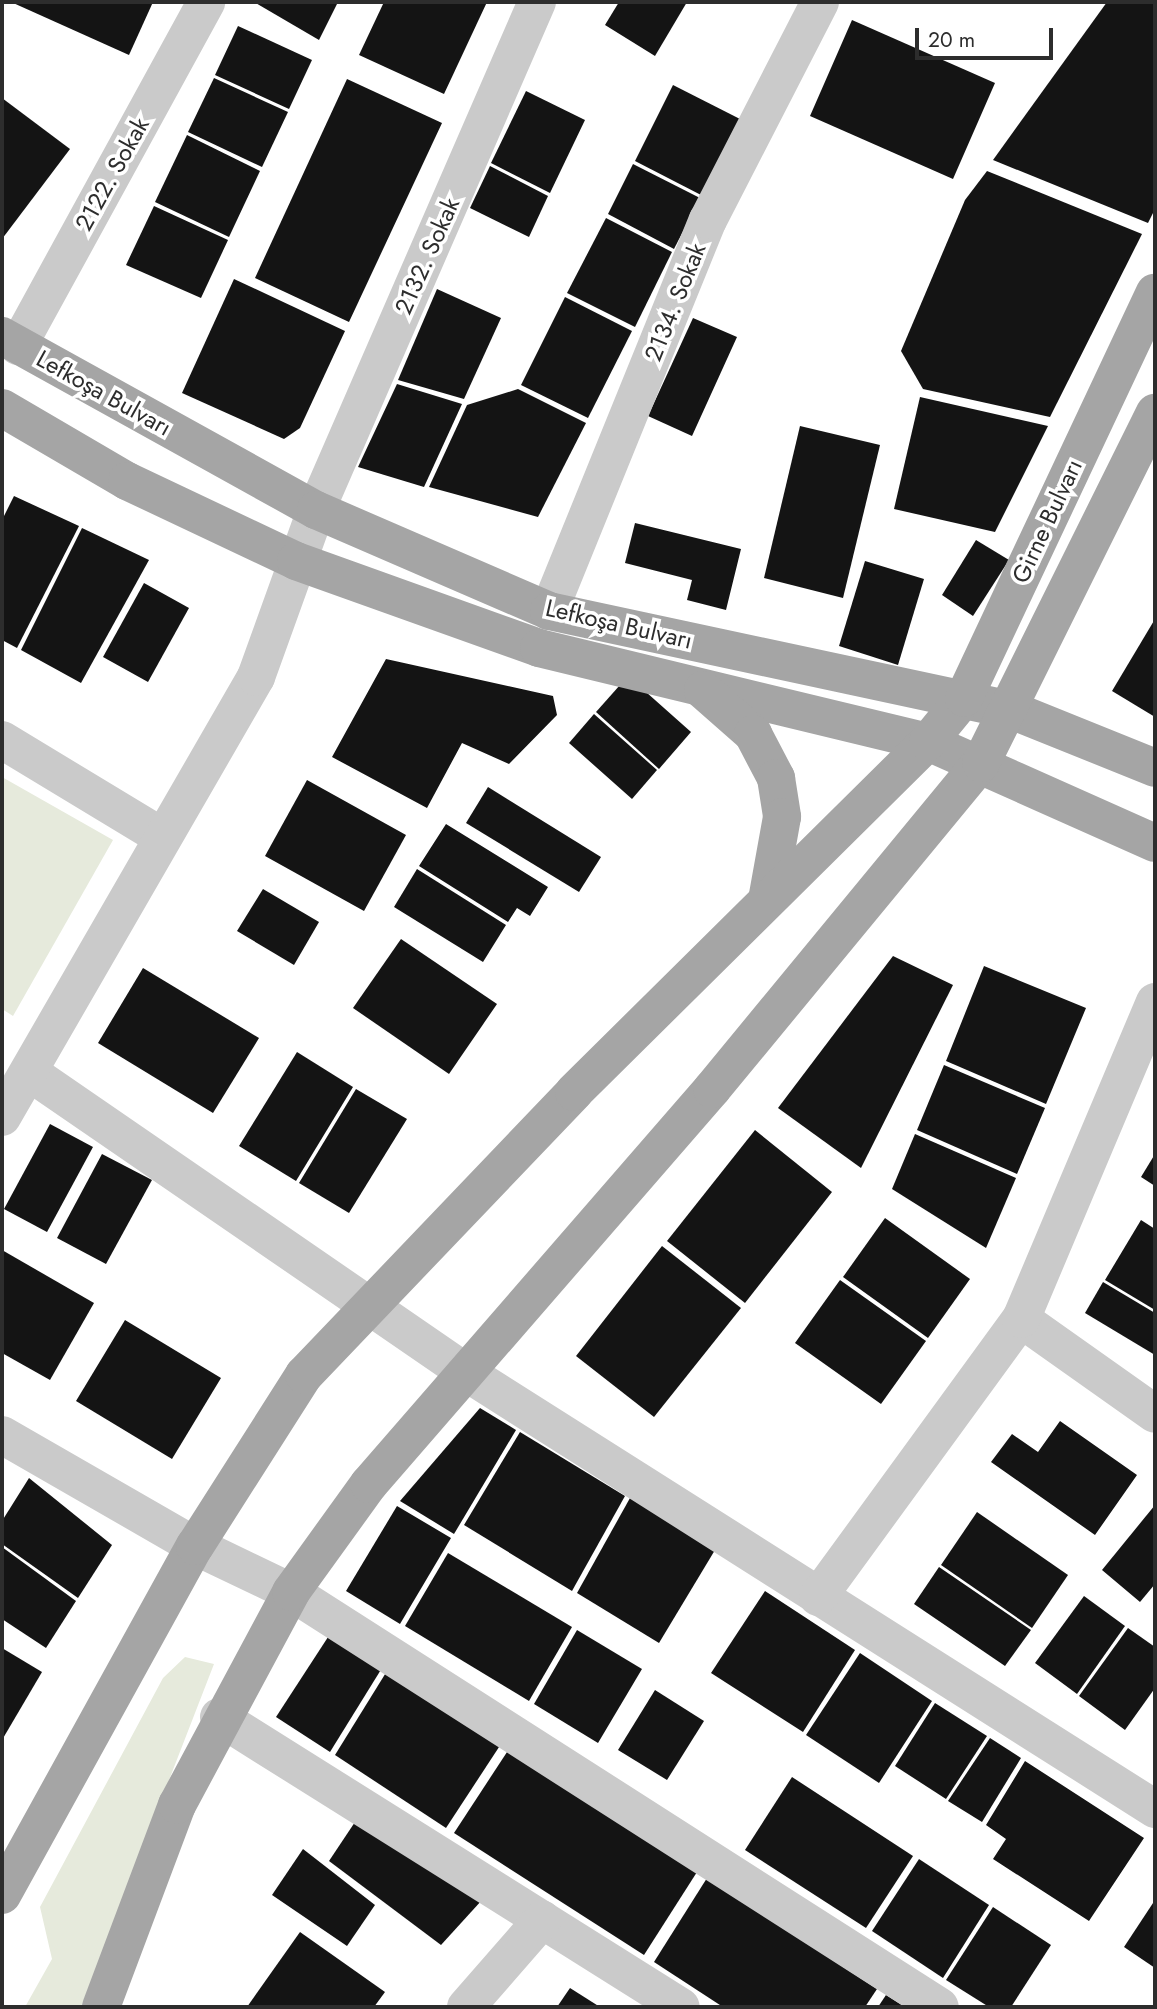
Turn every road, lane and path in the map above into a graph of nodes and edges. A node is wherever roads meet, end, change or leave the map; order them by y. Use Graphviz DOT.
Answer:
graph roads {
  1 [pos="206,2"];
  2 [pos="537,2"];
  3 [pos="820,2"];
  4 [pos="1155,293"];
  5 [pos="10,341"];
  6 [pos="2,408"];
  7 [pos="1155,413"];
  8 [pos="316,510"];
  9 [pos="296,561"];
  10 [pos="549,611"];
  11 [pos="699,687"];
  12 [pos="964,698"];
  13 [pos="1010,710"];
  14 [pos="2,740"];
  15 [pos="928,742"];
  16 [pos="981,763"];
  17 [pos="1155,768"];
  18 [pos="162,837"];
  19 [pos="1155,843"];
  20 [pos="766,901"];
  21 [pos="1155,1002"];
  22 [pos="29,1072"];
  23 [pos="2,1117"];
  24 [pos="368,1306"];
  25 [pos="1021,1319"];
  26 [pos="464,1371"];
  27 [pos="1155,1414"];
  28 [pos="2,1435"];
  29 [pos="195,1546"];
  30 [pos="291,1592"];
  31 [pos="818,1597"];
  32 [pos="219,1717"];
  33 [pos="1155,1809"];
  34 [pos="7,1872"];
  35 [pos="542,1920"];
  36 [pos="100,2007"];
  37 [pos="466,2007"];
  38 [pos="681,2007"];
  39 [pos="940,2007"];
  1 -- 5 [label="street, 2122. Sokak"];
  2 -- 8 [label="street, 2132. Sokak"];
  3 -- 10 [label="street, 2134. Sokak"];
  4 -- 12 [label="main road, Girne Bulvarı"];
  5 -- 8 [label="main road, Lefkoşa Bulvarı"];
  6 -- 9 [label="main road, Lefkoşa Bulvarı"];
  7 -- 13 [label="main road, Girne Bulvarı"];
  8 -- 9 [label="street, 2132. Sokak"];
  8 -- 10 [label="main road, Lefkoşa Bulvarı"];
  9 -- 11 [label="main road, Lefkoşa Bulvarı"];
  9 -- 18 [label="street, 2132. Sokak"];
  10 -- 12 [label="main road, Lefkoşa Bulvarı"];
  11 -- 15 [label="main road, Lefkoşa Bulvarı"];
  11 -- 20 [label="main road"];
  12 -- 13 [label="main road, Lefkoşa Bulvarı"];
  12 -- 15 [label="main road, Girne Bulvarı"];
  13 -- 16 [label="main road, Girne Bulvarı"];
  13 -- 17 [label="main road, Lefkoşa Bulvarı"];
  14 -- 18 [label="street"];
  15 -- 16 [label="main road, Lefkoşa Bulvarı"];
  15 -- 20 [label="main road, Girne Bulvarı"];
  16 -- 19 [label="main road, Lefkoşa Bulvarı"];
  16 -- 26 [label="main road, Girne Bulvarı"];
  18 -- 22 [label="street, 2132. Sokak"];
  20 -- 24 [label="main road, Girne Bulvarı"];
  21 -- 25 [label="street"];
  22 -- 23 [label="street, 2132. Sokak"];
  22 -- 24 [label="street"];
  24 -- 26 [label="street"];
  24 -- 29 [label="main road, Girne Bulvarı"];
  25 -- 27 [label="street"];
  25 -- 31 [label="street"];
  26 -- 30 [label="main road, Girne Bulvarı"];
  26 -- 31 [label="street"];
  28 -- 29 [label="street"];
  29 -- 30 [label="street"];
  29 -- 34 [label="main road, Girne Bulvarı"];
  30 -- 32 [label="main road, Girne Bulvarı"];
  30 -- 39 [label="street"];
  31 -- 33 [label="street"];
  32 -- 35 [label="street"];
  32 -- 36 [label="main road, Girne Bulvarı"];
  35 -- 37 [label="street"];
  35 -- 38 [label="street"];
}
